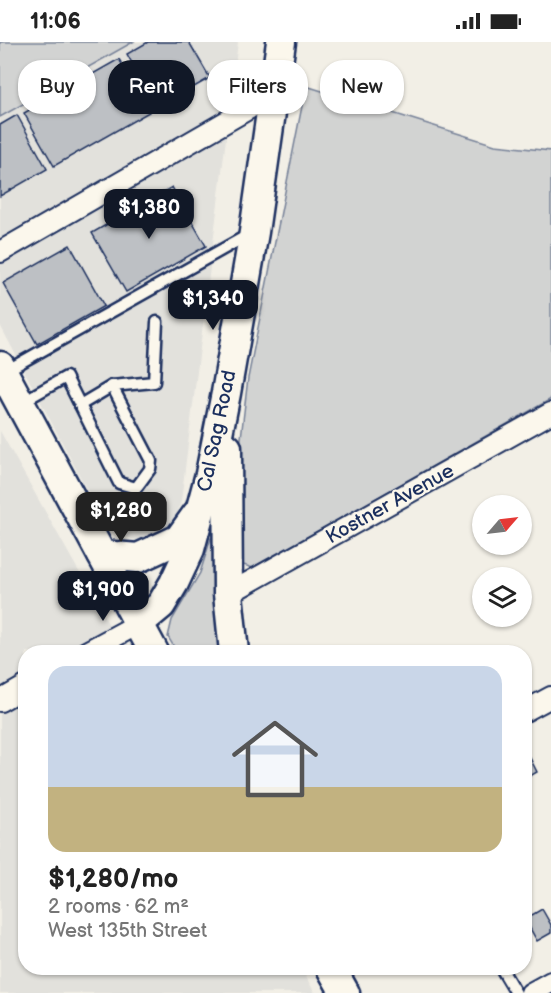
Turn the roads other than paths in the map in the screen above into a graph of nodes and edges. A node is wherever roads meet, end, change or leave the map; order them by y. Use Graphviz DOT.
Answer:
graph roads {
  1 [pos="281,42"];
  2 [pos="279,60"];
  3 [pos="239,114"];
  4 [pos="271,114"];
  5 [pos="254,232"];
  6 [pos="0,252"];
  7 [pos="157,322"];
  8 [pos="6,381"];
  9 [pos="112,386"];
  10 [pos="226,393"];
  11 [pos="80,405"];
  12 [pos="551,413"];
  13 [pos="201,510"];
  14 [pos="102,555"];
  15 [pos="228,594"];
  16 [pos="138,624"];
  17 [pos="99,645"];
  18 [pos="150,645"];
  19 [pos="233,645"];
  20 [pos="18,690"];
  21 [pos="551,696"];
  22 [pos="0,700"];
  23 [pos="532,707"];
  24 [pos="335,975"];
  25 [pos="505,975"];
  26 [pos="551,982"];
  27 [pos="345,993"];
  28 [pos="516,993"];
  29 [pos="531,993"];
  1 -- 2 [label="street, Cal Sag Road"];
  3 -- 6 [label="street"];
  4 -- 5 [label="street, Cal Sag Road"];
  5 -- 8 [label="lane"];
  5 -- 10 [label="street, Cal Sag Road"];
  7 -- 9 [label="lane"];
  8 -- 11 [label="lane"];
  8 -- 14 [label="street"];
  9 -- 11 [label="lane"];
  9 -- 11 [label="lane"];
  10 -- 13 [label="street, Cal Sag Road"];
  10 -- 15 [label="street"];
  12 -- 15 [label="street, Kostner Avenue"];
  13 -- 14 [label="street"];
  13 -- 16 [label="street, Cal Sag Road"];
  14 -- 16 [label="street"];
  15 -- 19 [label="street"];
  16 -- 17 [label="street"];
  16 -- 18 [label="street"];
  20 -- 22 [label="street"];
  21 -- 23 [label="street"];
  24 -- 27 [label="street"];
  25 -- 28 [label="lane"];
  26 -- 29 [label="street"];
}
